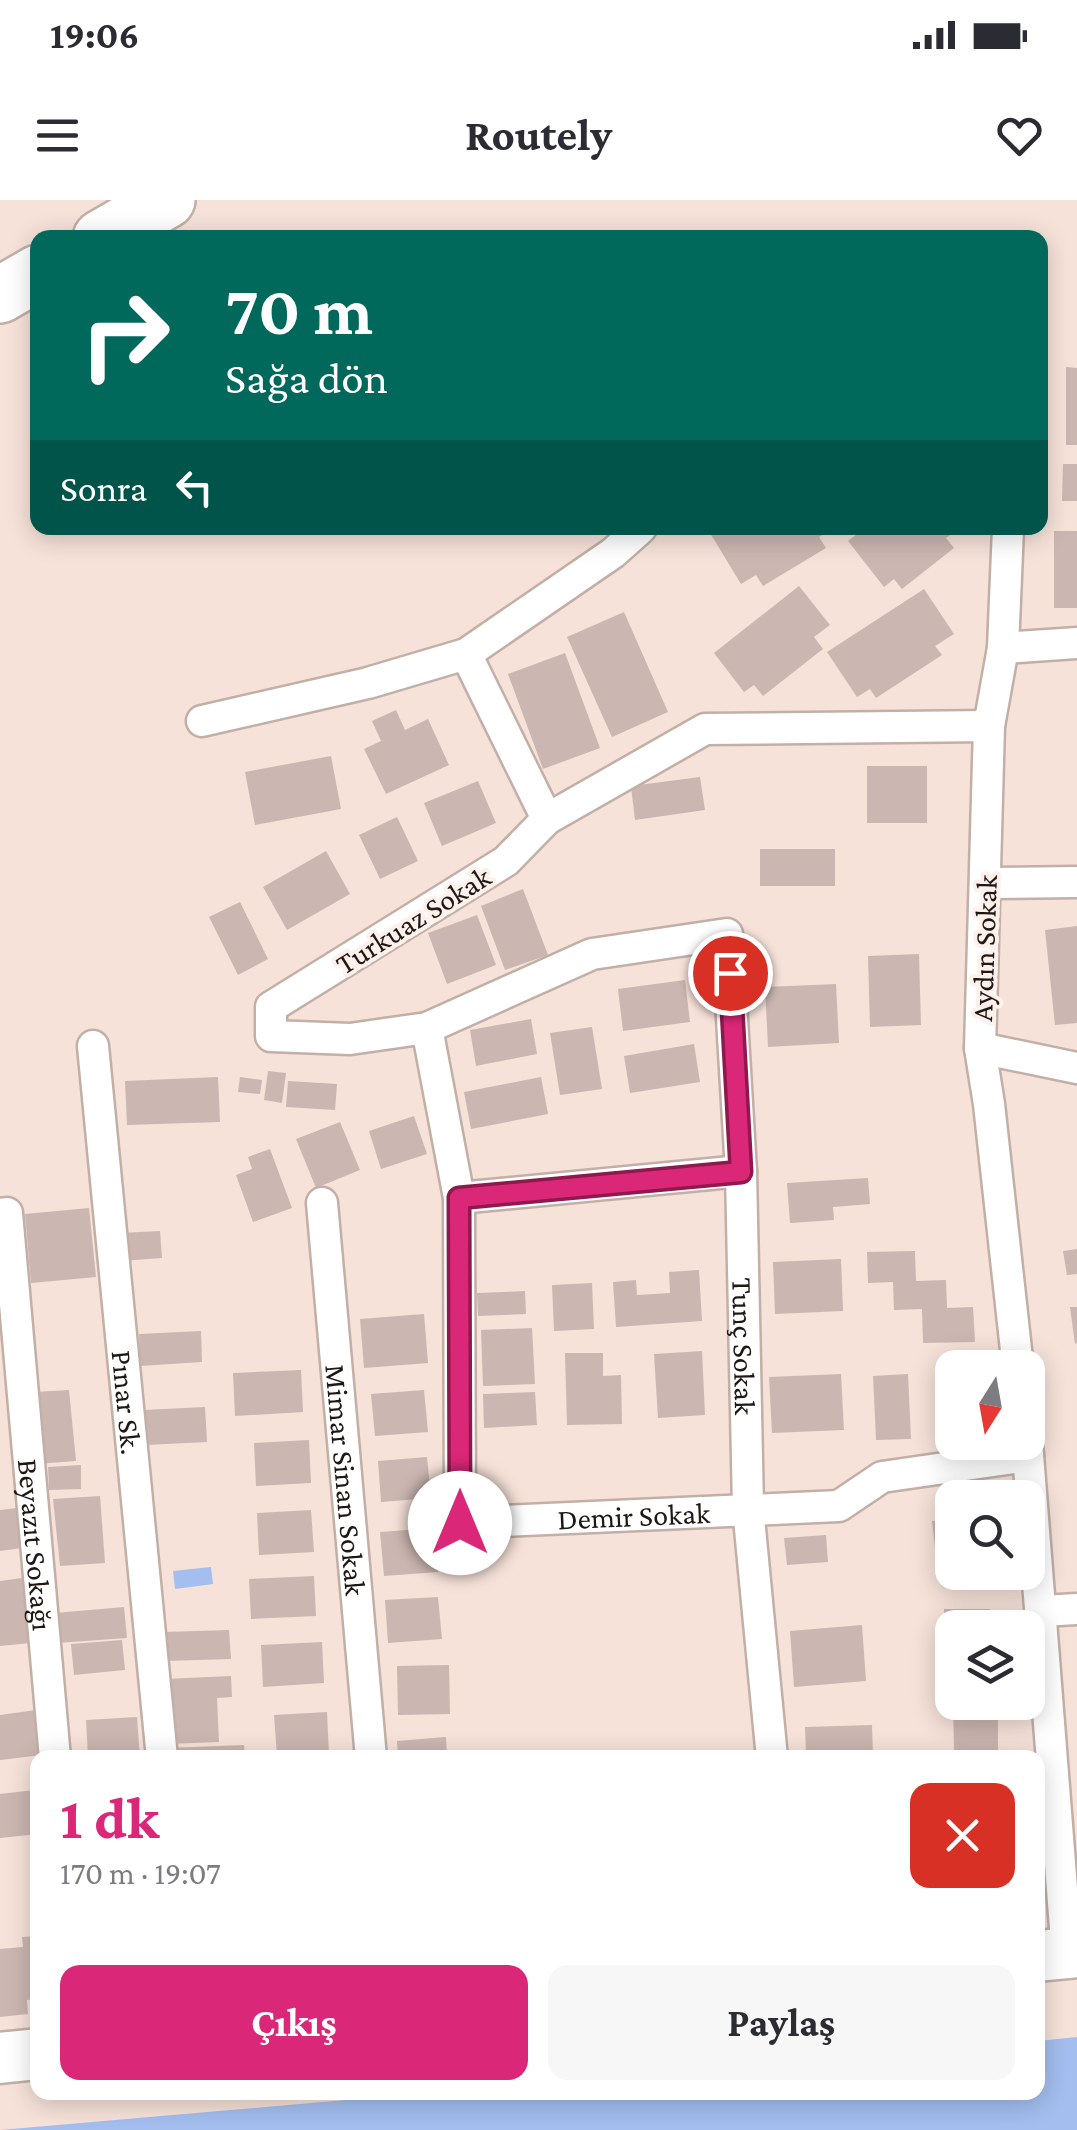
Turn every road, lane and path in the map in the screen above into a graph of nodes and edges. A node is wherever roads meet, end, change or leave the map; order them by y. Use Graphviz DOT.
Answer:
graph roads {
  1 [pos="167,200"];
  2 [pos="115,230"];
  3 [pos="30,277"];
  4 [pos="0,294"];
  5 [pos="633,535"];
  6 [pos="1008,535"];
  7 [pos="1077,644"];
  8 [pos="1003,648"];
  9 [pos="466,654"];
  10 [pos="202,721"];
  11 [pos="989,726"];
  12 [pos="547,820"];
  13 [pos="1077,882"];
  14 [pos="987,883"];
  15 [pos="427,1028"];
  16 [pos="93,1046"];
  17 [pos="980,1048"];
  18 [pos="1077,1068"];
  19 [pos="741,1172"];
  20 [pos="459,1198"];
  21 [pos="322,1203"];
  22 [pos="3,1213"];
  23 [pos="1016,1350"];
  24 [pos="971,1460"];
  25 [pos="1029,1460"];
  26 [pos="748,1508"];
  27 [pos="1077,1609"];
  28 [pos="1042,1610"];
  29 [pos="1045,1612"];
  30 [pos="1045,1669"];
  31 [pos="54,1750"];
  32 [pos="161,1750"];
  33 [pos="370,1750"];
  34 [pos="771,1750"];
  35 [pos="1060,1954"];
  36 [pos="30,2055"];
  37 [pos="0,2058"];
  1 -- 2 [label="highway"];
  3 -- 4 [label="highway"];
  5 -- 9 [label="street"];
  6 -- 8 [label="street, Aydın Sokak"];
  7 -- 8 [label="street"];
  8 -- 11 [label="street, Aydın Sokak"];
  9 -- 10 [label="street"];
  9 -- 12 [label="street"];
  11 -- 12 [label="street"];
  11 -- 14 [label="street, Aydın Sokak"];
  12 -- 15 [label="street, Turkuaz Sokak"];
  13 -- 14 [label="street"];
  14 -- 17 [label="street, Aydın Sokak"];
  15 -- 19 [label="street, Tunç Sokak"];
  15 -- 20 [label="street"];
  16 -- 32 [label="street, Pınar Sk."];
  17 -- 18 [label="street"];
  17 -- 23 [label="street, Aydın Sokak"];
  19 -- 20 [label="street"];
  19 -- 26 [label="street, Tunç Sokak"];
  20 -- 26 [label="street, Demir Sokak"];
  21 -- 33 [label="street, Mimar Sinan Sokak"];
  22 -- 31 [label="street, Beyazıt Sokağı"];
  24 -- 26 [label="street, Demir Sokak"];
  25 -- 28 [label="street"];
  26 -- 34 [label="street, Tunç Sokak"];
  27 -- 29 [label="street"];
  30 -- 35 [label="street"];
  36 -- 37 [label="main road"];
}
